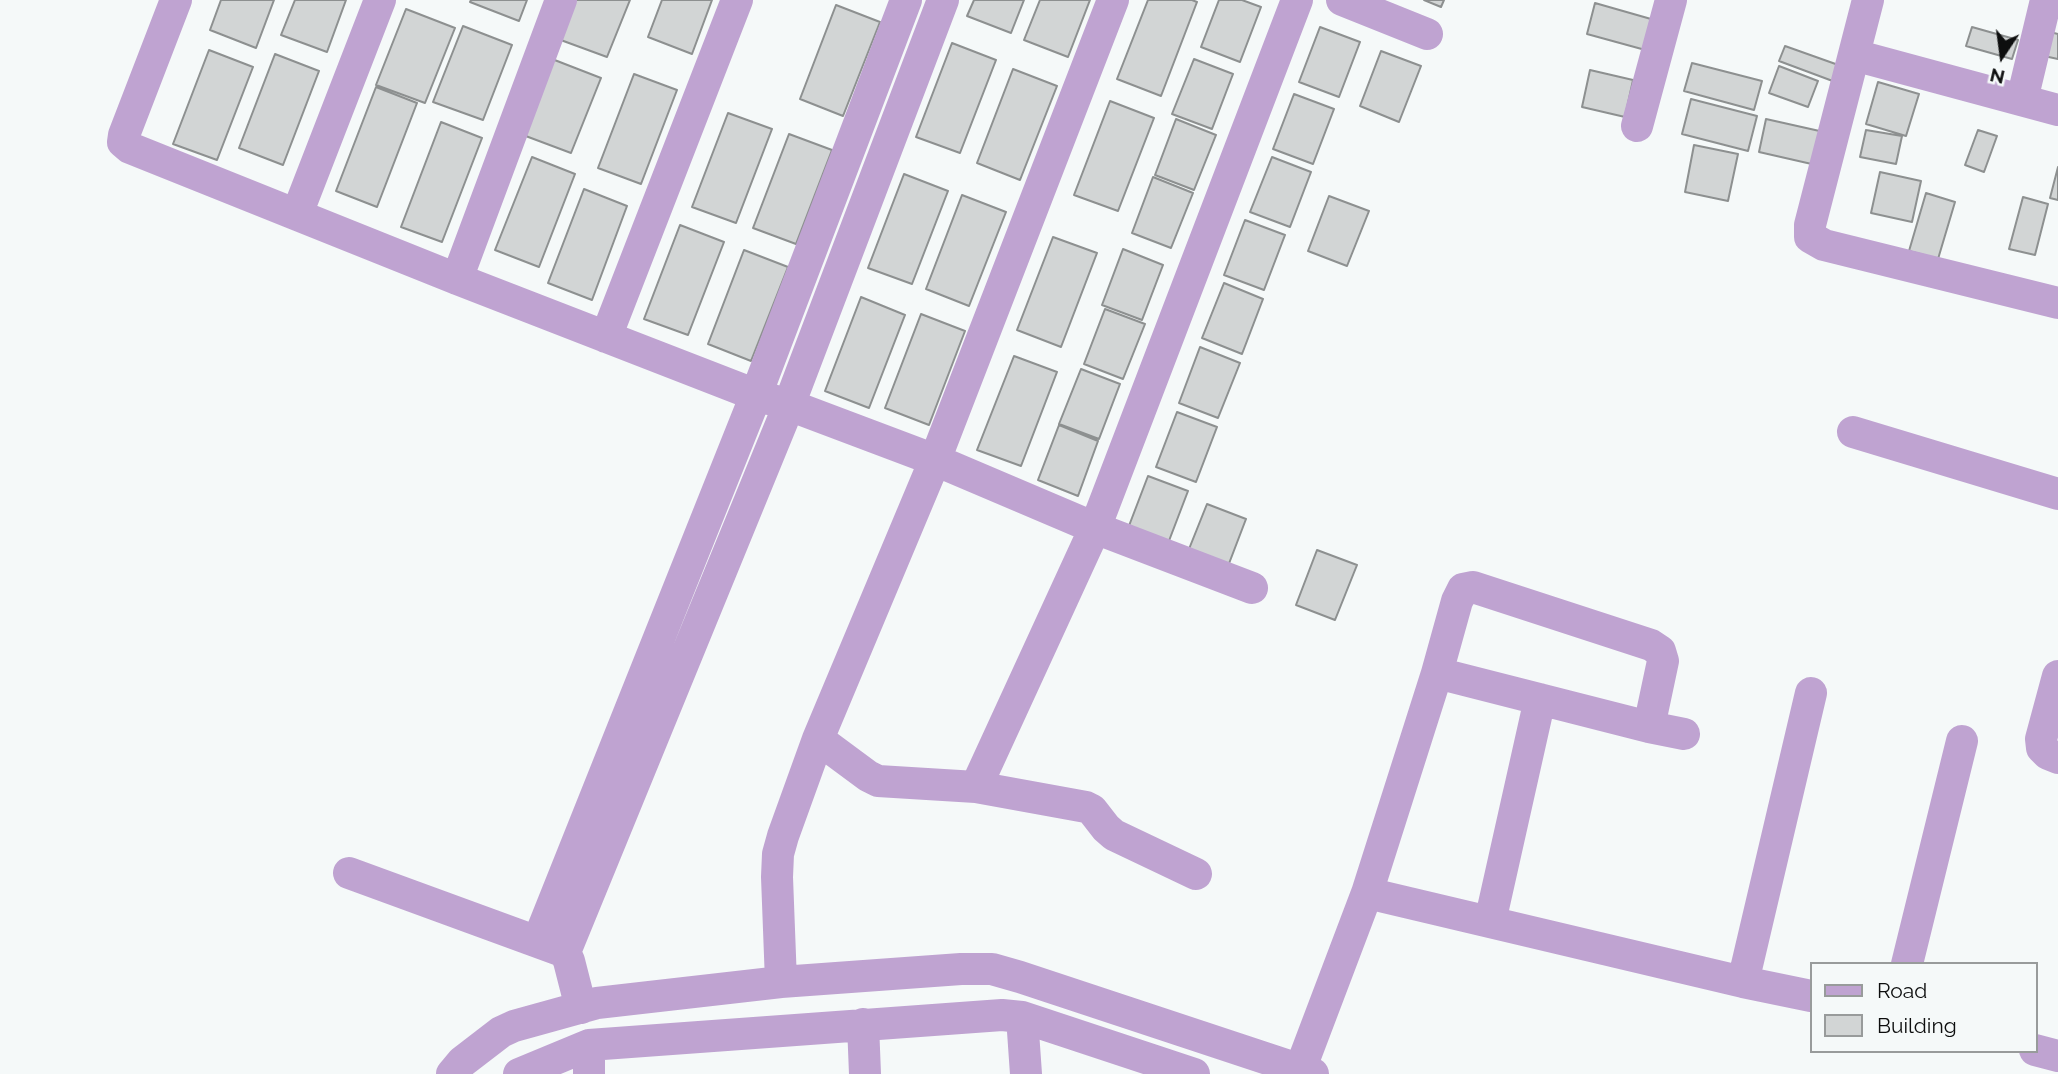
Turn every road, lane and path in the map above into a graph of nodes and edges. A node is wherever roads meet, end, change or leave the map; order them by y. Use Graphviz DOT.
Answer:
graph roads {
  1 [pos="176,0"];
  2 [pos="380,0"];
  3 [pos="561,0"];
  4 [pos="737,0"];
  5 [pos="906,0"];
  6 [pos="943,0"];
  7 [pos="1113,0"];
  8 [pos="1297,0"];
  9 [pos="1342,0"];
  10 [pos="1671,0"];
  11 [pos="1868,0"];
  12 [pos="2046,0"];
  13 [pos="1427,34"];
  14 [pos="1854,55"];
  15 [pos="2022,100"];
  16 [pos="2058,110"];
  17 [pos="1637,125"];
  18 [pos="297,214"];
  19 [pos="457,279"];
  20 [pos="2058,303"];
  21 [pos="606,337"];
  22 [pos="755,395"];
  23 [pos="789,405"];
  24 [pos="1853,432"];
  25 [pos="935,460"];
  26 [pos="2058,494"];
  27 [pos="1095,528"];
  28 [pos="1252,588"];
  29 [pos="1437,673"];
  30 [pos="2058,676"];
  31 [pos="1811,693"];
  32 [pos="1541,699"];
  33 [pos="1649,727"];
  34 [pos="1684,734"];
  35 [pos="818,739"];
  36 [pos="1962,741"];
  37 [pos="2058,758"];
  38 [pos="976,787"];
  39 [pos="349,873"];
  40 [pos="1196,874"];
  41 [pos="1367,893"];
  42 [pos="1490,922"];
  43 [pos="552,946"];
  44 [pos="1907,962"];
  45 [pos="781,982"];
  46 [pos="1743,982"];
  47 [pos="1810,996"];
  48 [pos="581,1008"];
  49 [pos="1022,1017"];
  50 [pos="863,1024"];
  51 [pos="1215,1042"];
  52 [pos="2037,1051"];
  53 [pos="2058,1056"];
  54 [pos="589,1059"];
  55 [pos="1306,1072"];
  56 [pos="452,1074"];
  57 [pos="519,1074"];
  58 [pos="865,1074"];
  59 [pos="1026,1074"];
  60 [pos="1194,1074"];
  61 [pos="1207,1074"];
  1 -- 18 [label="street"];
  2 -- 18 [label="street"];
  3 -- 19 [label="street"];
  4 -- 21 [label="street"];
  5 -- 22 [label="street"];
  6 -- 23 [label="street"];
  7 -- 25 [label="street"];
  8 -- 27 [label="street"];
  9 -- 13 [label="street"];
  10 -- 17 [label="street"];
  11 -- 14 [label="street"];
  12 -- 15 [label="street"];
  14 -- 15 [label="street"];
  14 -- 20 [label="street"];
  15 -- 16 [label="street"];
  18 -- 19 [label="street"];
  19 -- 21 [label="street"];
  21 -- 22 [label="street"];
  22 -- 23 [label="street"];
  22 -- 43 [label="street"];
  23 -- 25 [label="street"];
  23 -- 43 [label="street"];
  24 -- 26 [label="street"];
  25 -- 27 [label="street"];
  25 -- 35 [label="street"];
  27 -- 28 [label="street"];
  27 -- 38 [label="street"];
  29 -- 32 [label="street"];
  29 -- 33 [label="street"];
  29 -- 41 [label="street"];
  30 -- 37 [label="street"];
  31 -- 46 [label="street"];
  32 -- 33 [label="street"];
  32 -- 42 [label="street"];
  33 -- 34 [label="street"];
  35 -- 38 [label="street"];
  35 -- 45 [label="street"];
  36 -- 44 [label="street"];
  38 -- 40 [label="street"];
  39 -- 43 [label="street"];
  41 -- 42 [label="street"];
  41 -- 55 [label="street"];
  42 -- 46 [label="street"];
  43 -- 48 [label="street"];
  45 -- 48 [label="street"];
  45 -- 51 [label="street"];
  46 -- 47 [label="street"];
  48 -- 56 [label="street"];
  49 -- 50 [label="street"];
  49 -- 59 [label="street"];
  49 -- 60 [label="street"];
  50 -- 54 [label="street"];
  50 -- 58 [label="street"];
  51 -- 55 [label="street"];
  51 -- 61 [label="street"];
  52 -- 53 [label="street"];
  54 -- 57 [label="street"];
}
